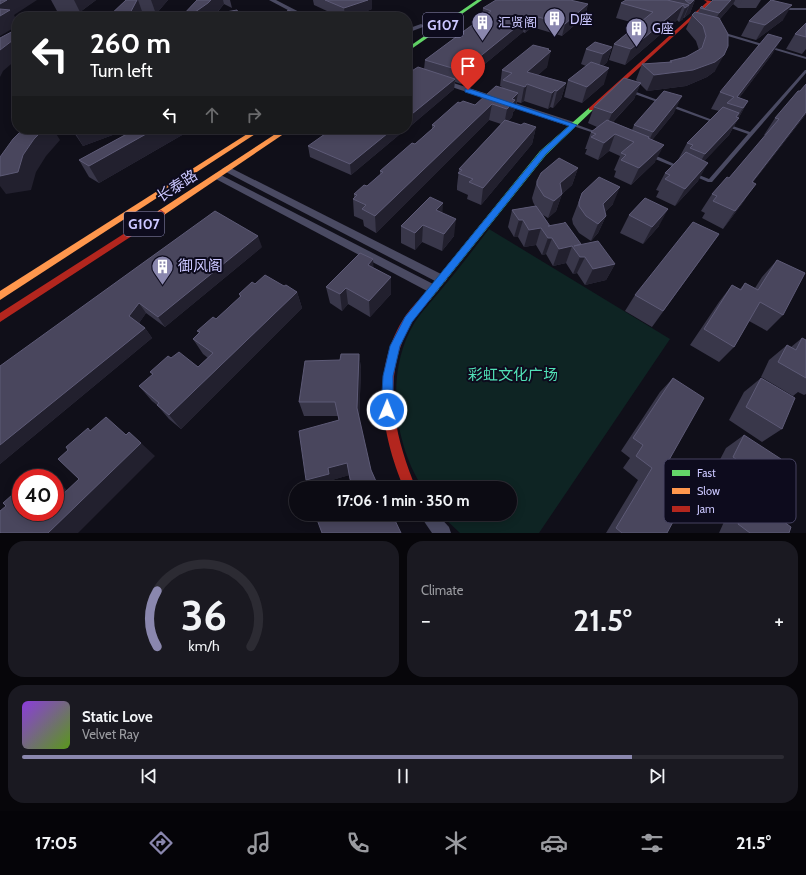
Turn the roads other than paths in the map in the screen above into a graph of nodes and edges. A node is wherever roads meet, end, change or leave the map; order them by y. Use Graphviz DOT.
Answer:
graph roads {
  1 [pos="272,0"];
  2 [pos="480,0"];
  3 [pos="711,1"];
  4 [pos="779,9"];
  5 [pos="806,9"];
  6 [pos="296,12"];
  7 [pos="424,25"];
  8 [pos="412,29"];
  9 [pos="412,32"];
  10 [pos="716,32"];
  11 [pos="412,47"];
  12 [pos="806,58"];
  13 [pos="806,71"];
  14 [pos="412,72"];
  15 [pos="616,87"];
  16 [pos="574,125"];
  17 [pos="252,134"];
  18 [pos="280,134"];
  19 [pos="751,134"];
  20 [pos="602,135"];
  21 [pos="646,153"];
  22 [pos="681,168"];
  23 [pos="226,170"];
  24 [pos="688,171"];
  25 [pos="217,176"];
  26 [pos="441,279"];
  27 [pos="433,289"];
  28 [pos="0,296"];
  29 [pos="0,318"];
  30 [pos="407,481"];
  31 [pos="432,521"];
  32 [pos="443,533"];
  1 -- 6 [label="street"];
  2 -- 11 [label="main road, G107"];
  3 -- 15 [label="main road"];
  4 -- 5 [label="lane"];
  7 -- 8 [label="street"];
  7 -- 9 [label="main road, G107"];
  10 -- 12 [label="lane"];
  13 -- 19 [label="lane"];
  14 -- 16 [label="street"];
  15 -- 16 [label="main road"];
  15 -- 19 [label="lane"];
  16 -- 20 [label="lane"];
  16 -- 26 [label="main road"];
  17 -- 28 [label="main road, 长泰路 / G107"];
  18 -- 23 [label="main road, 长泰路 / G107"];
  19 -- 24 [label="lane"];
  21 -- 22 [label="lane"];
  23 -- 25 [label="main road, 长泰路 / G107"];
  23 -- 26 [label="street"];
  25 -- 27 [label="street"];
  25 -- 29 [label="main road, 长泰路 / G107"];
  26 -- 27 [label="main road"];
  27 -- 30 [label="main road"];
  31 -- 32 [label="street"];
}
